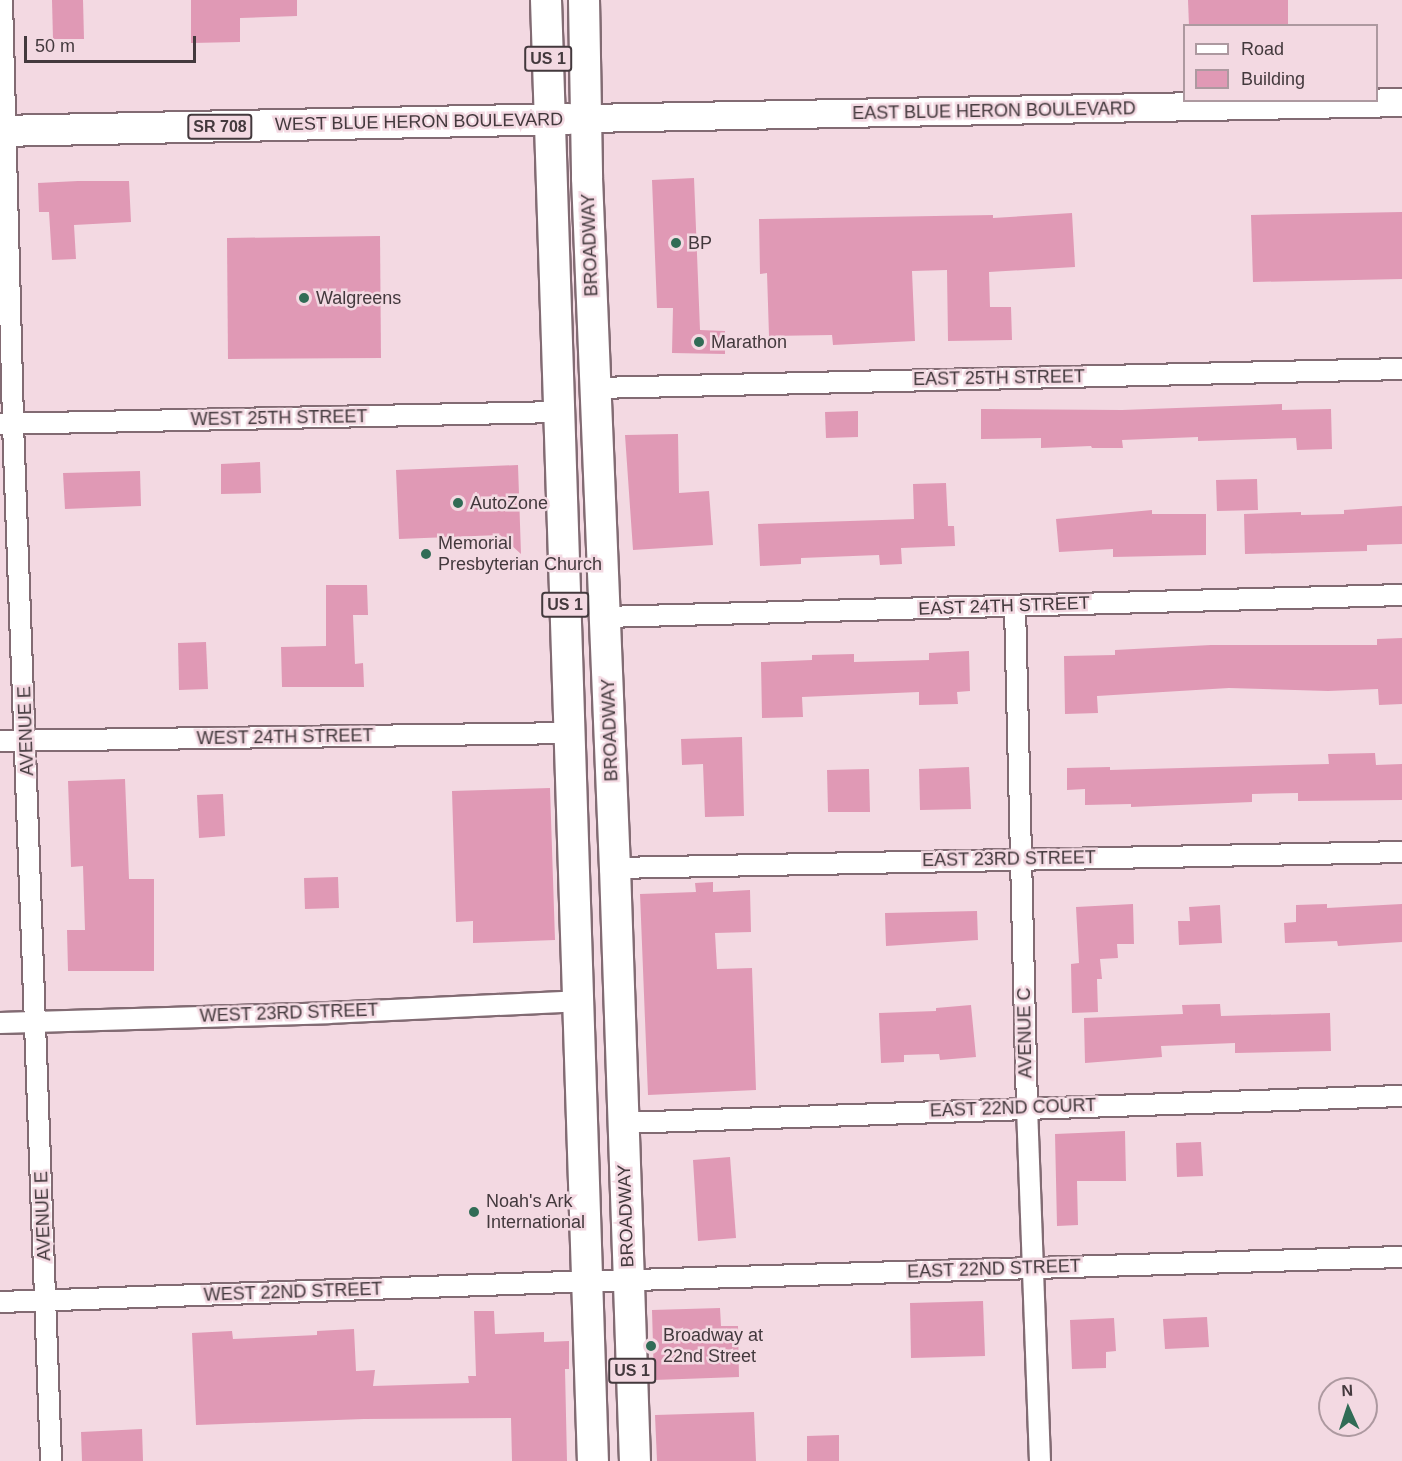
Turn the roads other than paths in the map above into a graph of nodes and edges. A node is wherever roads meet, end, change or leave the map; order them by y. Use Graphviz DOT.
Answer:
graph roads {
  1 [pos="2,0"];
  2 [pos="546,0"];
  3 [pos="584,0"];
  4 [pos="1402,102"];
  5 [pos="587,118"];
  6 [pos="549,119"];
  7 [pos="3,131"];
  8 [pos="1402,369"];
  9 [pos="596,388"];
  10 [pos="558,412"];
  11 [pos="6,424"];
  12 [pos="1402,595"];
  13 [pos="1015,606"];
  14 [pos="605,617"];
  15 [pos="570,734"];
  16 [pos="0,741"];
  17 [pos="26,741"];
  18 [pos="1402,852"];
  19 [pos="1021,859"];
  20 [pos="615,868"];
  21 [pos="578,1001"];
  22 [pos="36,1022"];
  23 [pos="0,1023"];
  24 [pos="1402,1096"];
  25 [pos="1027,1107"];
  26 [pos="623,1123"];
  27 [pos="1402,1257"];
  28 [pos="1033,1268"];
  29 [pos="586,1281"];
  30 [pos="628,1281"];
  31 [pos="0,1302"];
  32 [pos="46,1302"];
  33 [pos="51,1461"];
  34 [pos="593,1461"];
  35 [pos="635,1461"];
  36 [pos="1040,1461"];
  1 -- 7 [label="street, AVENUE E"];
  2 -- 6 [label="main road, BROADWAY / US 1"];
  3 -- 5 [label="main road, BROADWAY / US 1"];
  4 -- 5 [label="main road, EAST BLUE HERON BOULEVARD"];
  5 -- 6 [label="main road, WEST BLUE HERON BOULEVARD / SR 708"];
  5 -- 9 [label="main road, BROADWAY / US 1"];
  6 -- 7 [label="main road, WEST BLUE HERON BOULEVARD / SR 708"];
  6 -- 10 [label="main road, BROADWAY / US 1"];
  7 -- 11 [label="street, AVENUE E"];
  8 -- 9 [label="street, EAST 25TH STREET"];
  9 -- 14 [label="main road, BROADWAY / US 1"];
  10 -- 11 [label="street, WEST 25TH STREET"];
  10 -- 15 [label="main road, BROADWAY / US 1"];
  11 -- 17 [label="street, AVENUE E"];
  12 -- 13 [label="street, EAST 24TH STREET"];
  13 -- 14 [label="street, EAST 24TH STREET"];
  13 -- 19 [label="street, AVENUE C"];
  14 -- 20 [label="main road, BROADWAY / US 1"];
  15 -- 17 [label="street, WEST 24TH STREET"];
  15 -- 21 [label="main road, BROADWAY / US 1"];
  16 -- 17 [label="street, WEST 24TH STREET"];
  17 -- 22 [label="street, AVENUE E"];
  18 -- 19 [label="street, EAST 23RD STREET"];
  19 -- 20 [label="street, EAST 23RD STREET"];
  19 -- 25 [label="street, AVENUE C"];
  20 -- 26 [label="main road, BROADWAY / US 1"];
  21 -- 22 [label="street, WEST 23RD STREET"];
  21 -- 29 [label="main road, BROADWAY / US 1"];
  22 -- 23 [label="street, WEST 23RD STREET"];
  22 -- 32 [label="street, AVENUE E"];
  24 -- 25 [label="street, EAST 22ND COURT"];
  25 -- 26 [label="street, EAST 22ND COURT"];
  25 -- 28 [label="street, AVENUE C"];
  26 -- 30 [label="main road, BROADWAY / US 1"];
  27 -- 28 [label="street, EAST 22ND STREET"];
  28 -- 30 [label="street, EAST 22ND STREET"];
  28 -- 36 [label="street, AVENUE C"];
  29 -- 30 [label="street, EAST 22ND STREET"];
  29 -- 32 [label="street, WEST 22ND STREET"];
  29 -- 34 [label="main road, BROADWAY / US 1"];
  30 -- 35 [label="main road, BROADWAY / US 1"];
  31 -- 32 [label="street, WEST 22ND STREET"];
  32 -- 33 [label="street, AVENUE E"];
}
